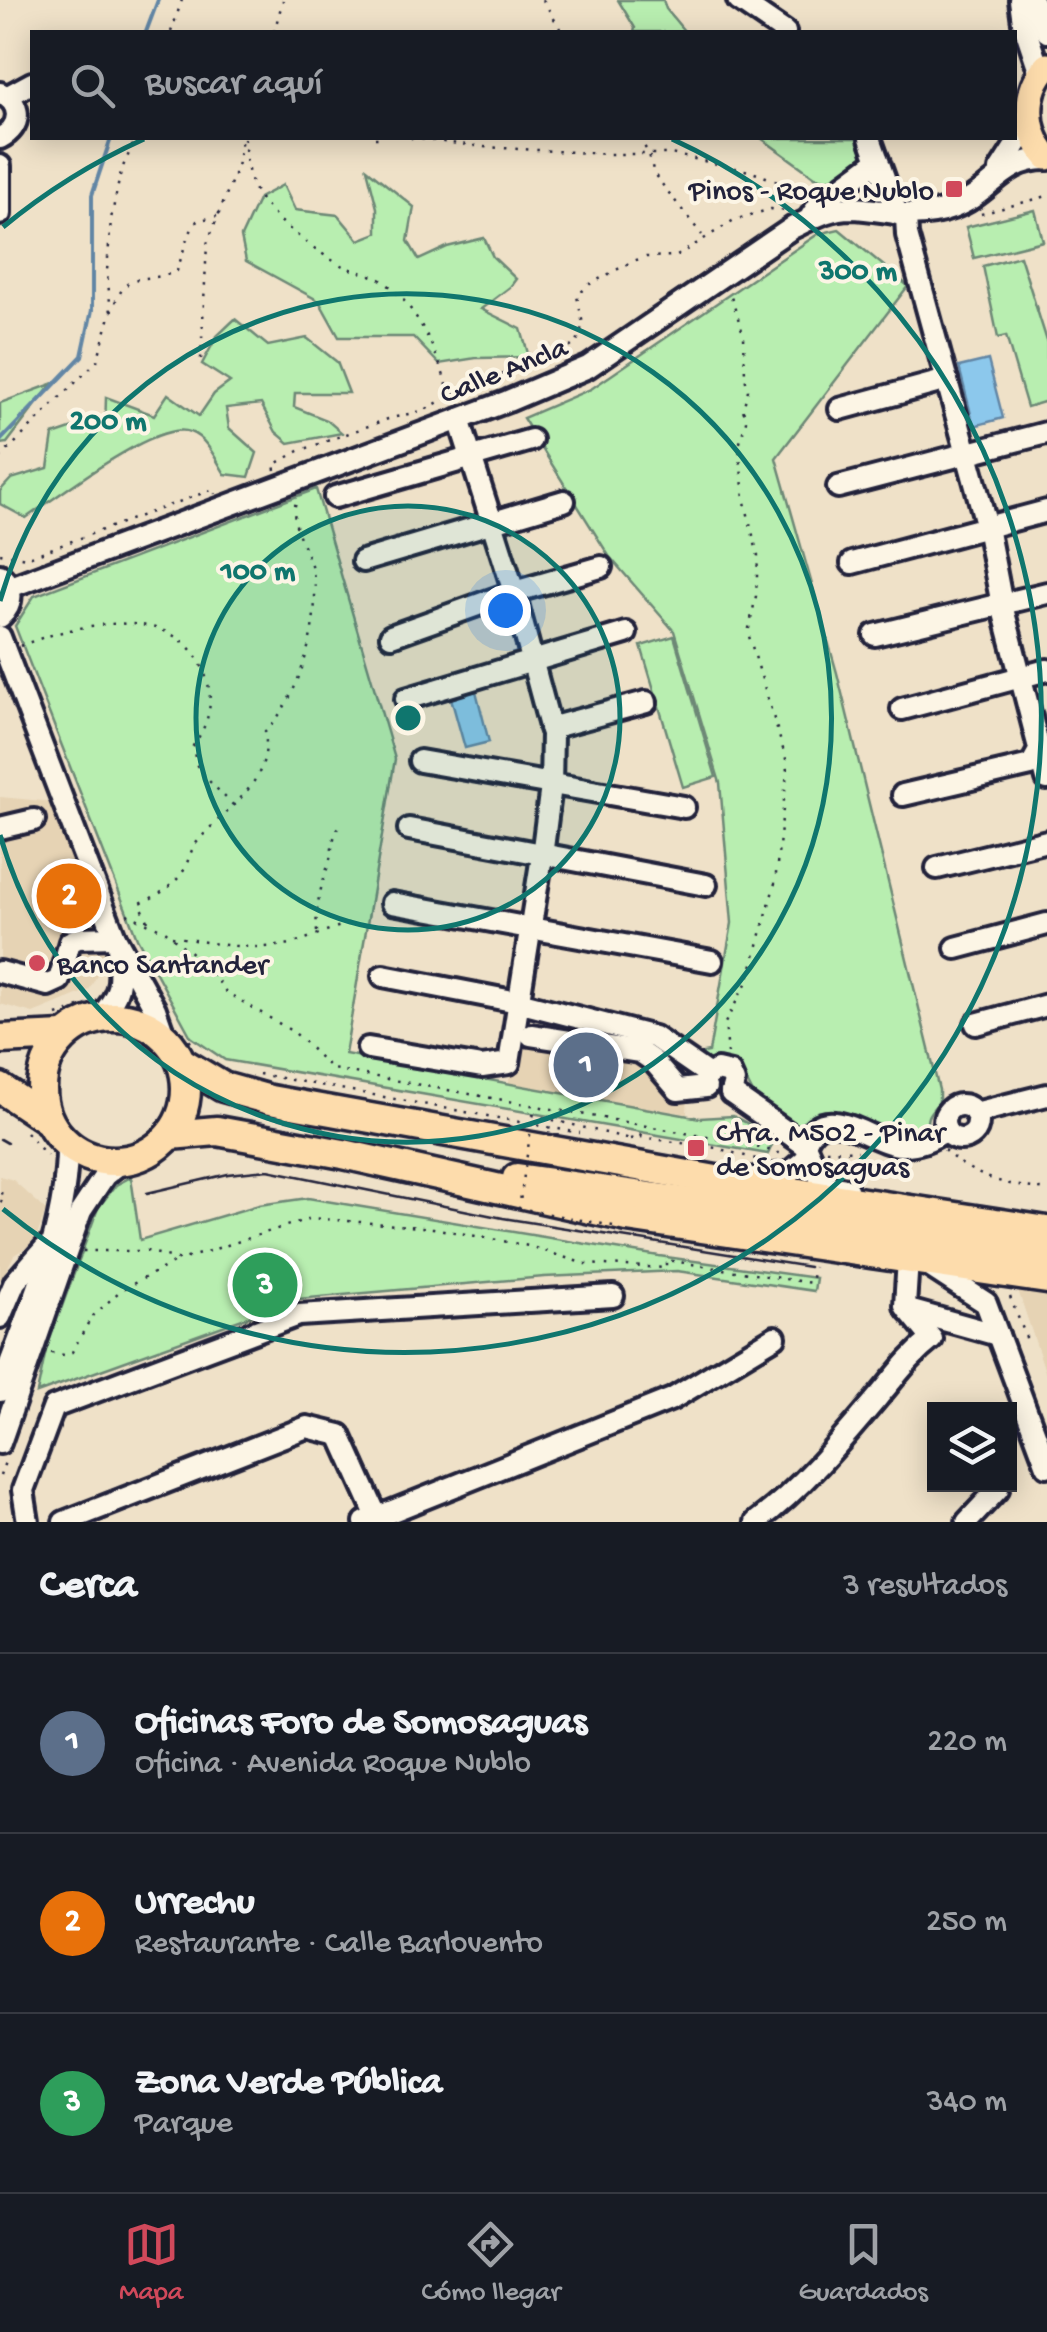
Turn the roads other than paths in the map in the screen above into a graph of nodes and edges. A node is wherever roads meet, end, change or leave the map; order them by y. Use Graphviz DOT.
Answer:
graph roads {
  1 [pos="738,0"];
  2 [pos="1020,0"];
  3 [pos="1032,0"];
  4 [pos="782,30"];
  5 [pos="1047,32"];
  6 [pos="1044,70"];
  7 [pos="30,84"];
  8 [pos="4,94"];
  9 [pos="1030,123"];
  10 [pos="0,138"];
  11 [pos="871,140"];
  12 [pos="1047,158"];
  13 [pos="878,160"];
  14 [pos="0,166"];
  15 [pos="991,184"];
  16 [pos="0,214"];
  17 [pos="810,216"];
  18 [pos="902,216"];
  19 [pos="947,380"];
  20 [pos="840,409"];
  21 [pos="1046,434"];
  22 [pos="464,438"];
  23 [pos="532,440"];
  24 [pos="968,454"];
  25 [pos="838,487"];
  26 [pos="334,497"];
  27 [pos="564,501"];
  28 [pos="1047,511"];
  29 [pos="492,525"];
  30 [pos="987,527"];
  31 [pos="362,562"];
  32 [pos="852,563"];
  33 [pos="601,567"];
  34 [pos="5,581"];
  35 [pos="514,592"];
  36 [pos="1047,593"];
  37 [pos="1002,605"];
  38 [pos="0,618"];
  39 [pos="626,633"];
  40 [pos="875,635"];
  41 [pos="392,636"];
  42 [pos="3,644"];
  43 [pos="531,660"];
  44 [pos="1047,670"];
  45 [pos="1020,676"];
  46 [pos="406,699"];
  47 [pos="646,702"];
  48 [pos="902,708"];
  49 [pos="550,728"];
  50 [pos="1042,746"];
  51 [pos="420,761"];
  52 [pos="1047,780"];
  53 [pos="552,786"];
  54 [pos="903,796"];
  55 [pos="684,807"];
  56 [pos="34,820"];
  57 [pos="0,828"];
  58 [pos="409,828"];
  59 [pos="1047,841"];
  60 [pos="542,856"];
  61 [pos="936,868"];
  62 [pos="706,885"];
  63 [pos="392,902"];
  64 [pos="1047,924"];
  65 [pos="531,927"];
  66 [pos="117,940"];
  67 [pos="956,948"];
  68 [pos="712,960"];
  69 [pos="0,972"];
  70 [pos="383,976"];
  71 [pos="518,1002"];
  72 [pos="1047,1005"];
  73 [pos="100,1017"];
  74 [pos="976,1024"];
  75 [pos="172,1033"];
  76 [pos="530,1035"];
  77 [pos="64,1036"];
  78 [pos="0,1039"];
  79 [pos="368,1048"];
  80 [pos="192,1058"];
  81 [pos="708,1073"];
  82 [pos="0,1088"];
  83 [pos="1047,1095"];
  84 [pos="34,1123"];
  85 [pos="170,1135"];
  86 [pos="803,1153"];
  87 [pos="60,1154"];
  88 [pos="342,1154"];
  89 [pos="123,1161"];
  90 [pos="727,1182"];
  91 [pos="975,1219"];
  92 [pos="1047,1231"];
  93 [pos="61,1243"];
  94 [pos="1047,1254"];
  95 [pos="914,1260"];
  96 [pos="1047,1279"];
  97 [pos="613,1296"];
  98 [pos="908,1310"];
  99 [pos="0,1317"];
  100 [pos="775,1338"];
  101 [pos="1000,1340"];
  102 [pos="0,1391"];
  103 [pos="0,1443"];
  104 [pos="1047,1466"];
  105 [pos="995,1492"];
  106 [pos="371,1520"];
  107 [pos="28,1522"];
  108 [pos="64,1522"];
  109 [pos="756,1522"];
  110 [pos="968,1522"];
  1 -- 4 [label="street"];
  2 -- 6 [label="street"];
  3 -- 5 [label="street"];
  6 -- 9 [label="main road"];
  7 -- 8 [label="street"];
  8 -- 10 [label="street"];
  9 -- 12 [label="main road"];
  9 -- 15 [label="street, Calle Ancla"];
  11 -- 13 [label="street"];
  12 -- 15 [label="street, Calle Ancla"];
  13 -- 17 [label="street"];
  13 -- 18 [label="street"];
  14 -- 16 [label="street"];
  15 -- 18 [label="street, Calle Ancla"];
  17 -- 18 [label="street, Calle Ancla"];
  17 -- 22 [label="street, Calle Ancla"];
  18 -- 19 [label="street"];
  19 -- 20 [label="street"];
  19 -- 24 [label="street"];
  21 -- 24 [label="street"];
  22 -- 23 [label="street"];
  22 -- 26 [label="street"];
  22 -- 29 [label="street"];
  22 -- 34 [label="street, Calle Ancla"];
  24 -- 25 [label="street"];
  24 -- 30 [label="street"];
  27 -- 29 [label="street"];
  28 -- 30 [label="street"];
  29 -- 31 [label="street"];
  29 -- 35 [label="street"];
  30 -- 32 [label="street"];
  30 -- 37 [label="street"];
  33 -- 35 [label="street"];
  34 -- 38 [label="street"];
  35 -- 41 [label="street"];
  35 -- 43 [label="street"];
  36 -- 37 [label="street"];
  37 -- 40 [label="street"];
  37 -- 45 [label="street"];
  39 -- 43 [label="street"];
  42 -- 66 [label="street"];
  43 -- 46 [label="street"];
  43 -- 49 [label="street"];
  44 -- 45 [label="street"];
  45 -- 48 [label="street"];
  45 -- 50 [label="street"];
  47 -- 49 [label="street"];
  49 -- 53 [label="street"];
  50 -- 52 [label="street"];
  50 -- 54 [label="street"];
  51 -- 53 [label="street"];
  53 -- 55 [label="street"];
  53 -- 60 [label="street"];
  56 -- 57 [label="street"];
  58 -- 60 [label="street"];
  59 -- 61 [label="street"];
  60 -- 62 [label="street"];
  60 -- 65 [label="street"];
  63 -- 65 [label="street"];
  64 -- 67 [label="street"];
  65 -- 68 [label="street"];
  65 -- 71 [label="street"];
  66 -- 69 [label="street"];
  66 -- 73 [label="street"];
  66 -- 75 [label="street"];
  70 -- 71 [label="street"];
  71 -- 79 [label="street"];
  71 -- 81 [label="street"];
  72 -- 74 [label="street"];
  73 -- 75 [label="highway"];
  73 -- 77 [label="highway"];
  75 -- 80 [label="highway"];
  76 -- 81 [label="street"];
  77 -- 78 [label="highway"];
  77 -- 84 [label="highway"];
  80 -- 85 [label="highway"];
  80 -- 90 [label="highway"];
  81 -- 86 [label="street"];
  82 -- 84 [label="highway"];
  83 -- 86 [label="street"];
  84 -- 87 [label="highway"];
  85 -- 88 [label="highway"];
  85 -- 89 [label="highway"];
  86 -- 90 [label="street"];
  86 -- 91 [label="street"];
  87 -- 89 [label="highway"];
  87 -- 93 [label="street"];
  88 -- 94 [label="highway"];
  88 -- 95 [label="highway"];
  89 -- 93 [label="street"];
  90 -- 91 [label="highway"];
  91 -- 92 [label="highway"];
  93 -- 99 [label="street"];
  93 -- 102 [label="street"];
  93 -- 103 [label="street"];
  95 -- 96 [label="highway"];
  95 -- 98 [label="street"];
  95 -- 101 [label="street"];
  97 -- 107 [label="street"];
  98 -- 101 [label="street"];
  98 -- 109 [label="street"];
  100 -- 106 [label="street"];
  101 -- 104 [label="street"];
  105 -- 110 [label="street"];
  106 -- 108 [label="street"];
}
